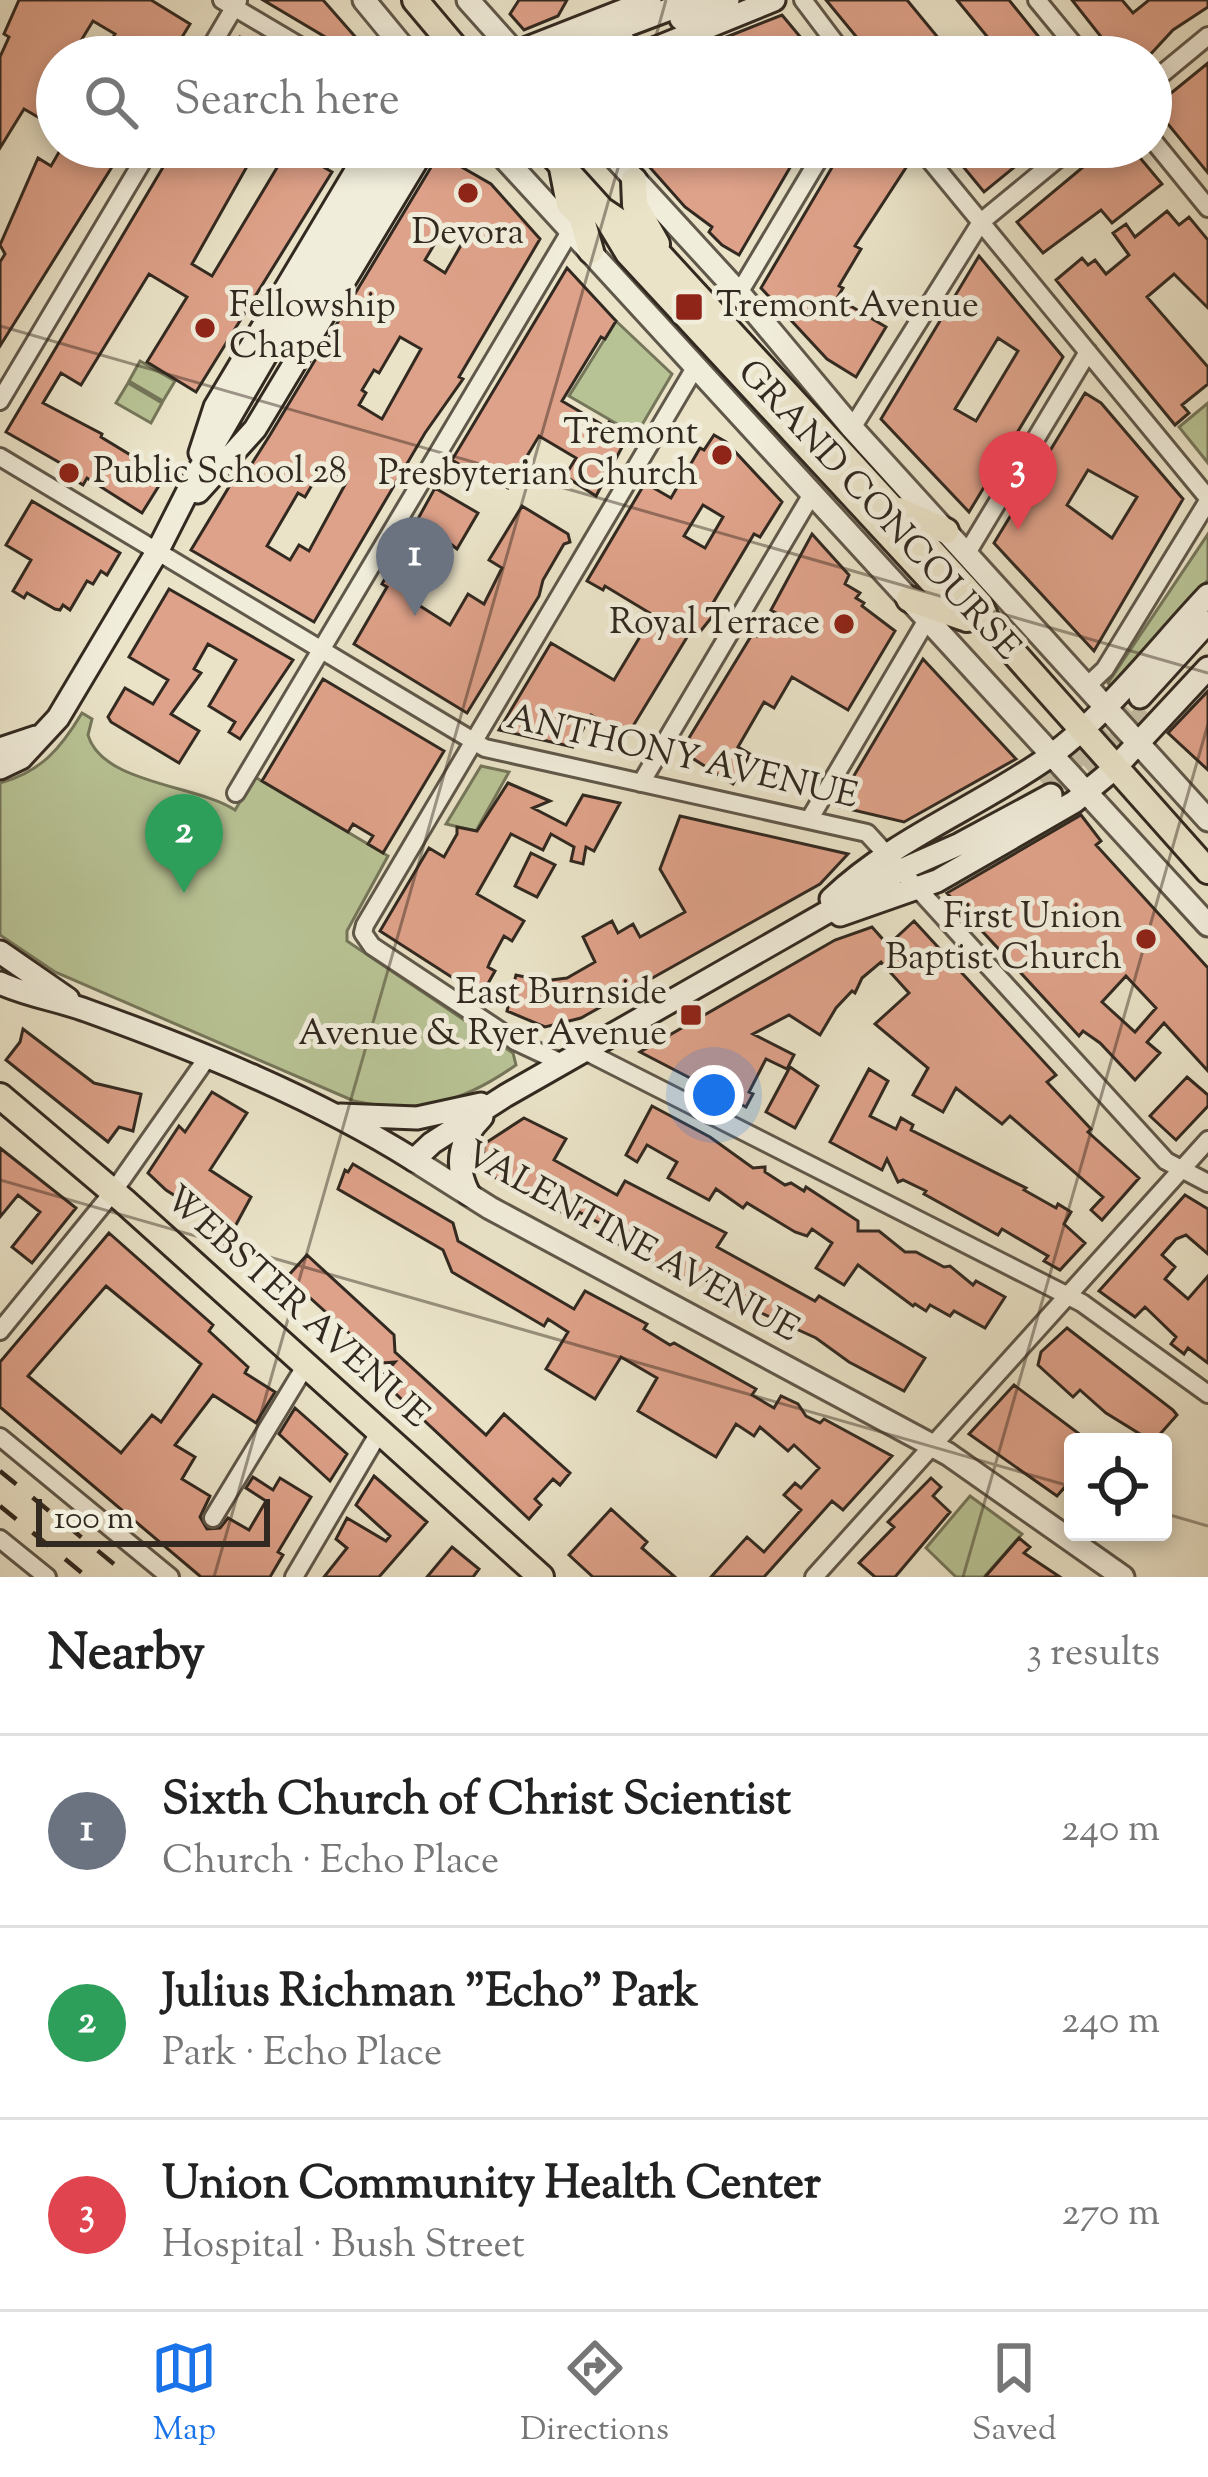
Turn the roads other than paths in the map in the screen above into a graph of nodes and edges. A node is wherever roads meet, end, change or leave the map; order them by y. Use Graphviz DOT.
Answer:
graph roads {
  1 [pos="364,0"];
  2 [pos="415,0"];
  3 [pos="650,0"];
  4 [pos="694,0"];
  5 [pos="728,0"];
  6 [pos="774,0"];
  7 [pos="803,0"];
  8 [pos="1037,0"];
  9 [pos="232,2"];
  10 [pos="483,6"];
  11 [pos="215,36"];
  12 [pos="285,36"];
  13 [pos="394,36"];
  14 [pos="445,36"];
  15 [pos="501,36"];
  16 [pos="562,36"];
  17 [pos="600,36"];
  18 [pos="638,36"];
  19 [pos="702,36"];
  20 [pos="830,36"];
  21 [pos="1067,36"];
  22 [pos="1208,36"];
  23 [pos="1172,66"];
  24 [pos="1172,164"];
  25 [pos="138,168"];
  26 [pos="358,168"];
  27 [pos="376,168"];
  28 [pos="393,168"];
  29 [pos="412,168"];
  30 [pos="513,168"];
  31 [pos="557,168"];
  32 [pos="563,168"];
  33 [pos="626,168"];
  34 [pos="813,168"];
  35 [pos="936,168"];
  36 [pos="1046,168"];
  37 [pos="634,180"];
  38 [pos="1208,208"];
  39 [pos="602,210"];
  40 [pos="980,222"];
  41 [pos="571,230"];
  42 [pos="591,251"];
  43 [pos="670,267"];
  44 [pos="739,293"];
  45 [pos="1088,352"];
  46 [pos="696,366"];
  47 [pos="0,400"];
  48 [pos="852,428"];
  49 [pos="0,457"];
  50 [pos="197,484"];
  51 [pos="812,494"];
  52 [pos="1208,500"];
  53 [pos="892,508"];
  54 [pos="946,531"];
  55 [pos="161,545"];
  56 [pos="967,553"];
  57 [pos="1208,595"];
  58 [pos="910,598"];
  59 [pos="928,618"];
  60 [pos="978,622"];
  61 [pos="1208,622"];
  62 [pos="1208,642"];
  63 [pos="321,651"];
  64 [pos="1208,668"];
  65 [pos="1087,686"];
  66 [pos="1103,706"];
  67 [pos="1079,730"];
  68 [pos="43,735"];
  69 [pos="472,741"];
  70 [pos="1138,745"];
  71 [pos="0,749"];
  72 [pos="1052,755"];
  73 [pos="0,768"];
  74 [pos="1114,769"];
  75 [pos="641,783"];
  76 [pos="1047,789"];
  77 [pos="236,793"];
  78 [pos="1086,794"];
  79 [pos="809,820"];
  80 [pos="1208,820"];
  81 [pos="903,861"];
  82 [pos="1208,871"];
  83 [pos="919,890"];
  84 [pos="805,925"];
  85 [pos="1208,925"];
  86 [pos="0,952"];
  87 [pos="0,983"];
  88 [pos="84,1009"];
  89 [pos="585,1051"];
  90 [pos="207,1058"];
  91 [pos="562,1063"];
  92 [pos="0,1096"];
  93 [pos="505,1096"];
  94 [pos="336,1115"];
  95 [pos="1208,1140"];
  96 [pos="414,1160"];
  97 [pos="1182,1169"];
  98 [pos="1208,1183"];
  99 [pos="113,1192"];
  100 [pos="469,1194"];
  101 [pos="1067,1296"];
  102 [pos="0,1331"];
  103 [pos="306,1365"];
  104 [pos="1208,1394"];
  105 [pos="380,1431"];
  106 [pos="0,1437"];
  107 [pos="932,1445"];
  108 [pos="213,1518"];
  109 [pos="0,1539"];
  110 [pos="825,1573"];
  111 [pos="46,1577"];
  112 [pos="170,1577"];
  113 [pos="294,1577"];
  114 [pos="541,1577"];
  115 [pos="1123,1577"];
  1 -- 13 [label="main road"];
  2 -- 14 [label="main road"];
  3 -- 16 [label="main road"];
  4 -- 17 [label="main road"];
  5 -- 18 [label="main road"];
  6 -- 19 [label="main road"];
  7 -- 20 [label="street"];
  8 -- 21 [label="street"];
  9 -- 11 [label="street"];
  9 -- 12 [label="street"];
  10 -- 15 [label="main road"];
  22 -- 23 [label="street"];
  24 -- 38 [label="street"];
  25 -- 47 [label="street"];
  26 -- 50 [label="main road"];
  27 -- 50 [label="main road"];
  28 -- 50 [label="main road"];
  29 -- 50 [label="main road"];
  30 -- 41 [label="main road, GRAND CONCOURSE"];
  31 -- 42 [label="main road"];
  32 -- 39 [label="main road, GRAND CONCOURSE"];
  33 -- 37 [label="main road, GRAND CONCOURSE"];
  34 -- 44 [label="street"];
  35 -- 40 [label="street"];
  36 -- 40 [label="street"];
  37 -- 43 [label="main road"];
  37 -- 44 [label="main road, GRAND CONCOURSE"];
  39 -- 43 [label="main road, GRAND CONCOURSE"];
  39 -- 60 [label="main road, GRAND CONCOURSE"];
  40 -- 45 [label="street"];
  40 -- 48 [label="street"];
  41 -- 42 [label="main road, GRAND CONCOURSE"];
  41 -- 63 [label="street"];
  42 -- 46 [label="main road, GRAND CONCOURSE"];
  43 -- 53 [label="main road, GRAND CONCOURSE"];
  44 -- 48 [label="main road, GRAND CONCOURSE"];
  45 -- 52 [label="street"];
  45 -- 56 [label="street"];
  46 -- 51 [label="main road, GRAND CONCOURSE"];
  46 -- 69 [label="street"];
  48 -- 54 [label="main road, GRAND CONCOURSE"];
  49 -- 55 [label="street, ANTHONY AVENUE"];
  50 -- 55 [label="main road"];
  51 -- 58 [label="main road, GRAND CONCOURSE"];
  51 -- 75 [label="street"];
  52 -- 65 [label="street"];
  53 -- 54 [label="main road"];
  53 -- 60 [label="main road, GRAND CONCOURSE"];
  54 -- 56 [label="main road, GRAND CONCOURSE"];
  55 -- 63 [label="street, ANTHONY AVENUE"];
  55 -- 68 [label="main road"];
  56 -- 65 [label="main road, GRAND CONCOURSE"];
  57 -- 66 [label="main road"];
  58 -- 59 [label="main road, GRAND CONCOURSE"];
  58 -- 60 [label="main road"];
  59 -- 72 [label="main road, GRAND CONCOURSE"];
  59 -- 79 [label="street"];
  60 -- 67 [label="main road, GRAND CONCOURSE"];
  61 -- 62 [label="main road"];
  63 -- 69 [label="street, ANTHONY AVENUE"];
  63 -- 77 [label="street"];
  64 -- 70 [label="main road"];
  65 -- 66 [label="main road, GRAND CONCOURSE"];
  66 -- 67 [label="main road"];
  66 -- 70 [label="main road, GRAND CONCOURSE"];
  67 -- 72 [label="main road"];
  67 -- 74 [label="main road, GRAND CONCOURSE"];
  68 -- 71 [label="main road"];
  68 -- 73 [label="main road"];
  69 -- 75 [label="street, ANTHONY AVENUE"];
  69 -- 91 [label="street"];
  70 -- 74 [label="main road"];
  70 -- 80 [label="main road, GRAND CONCOURSE"];
  72 -- 78 [label="main road, GRAND CONCOURSE"];
  72 -- 81 [label="main road"];
  74 -- 78 [label="main road"];
  74 -- 82 [label="main road, GRAND CONCOURSE"];
  75 -- 79 [label="street, ANTHONY AVENUE"];
  76 -- 81 [label="main road"];
  78 -- 83 [label="main road"];
  78 -- 85 [label="main road, GRAND CONCOURSE"];
  79 -- 81 [label="street, ANTHONY AVENUE"];
  81 -- 83 [label="street, ANTHONY AVENUE"];
  81 -- 84 [label="main road"];
  83 -- 84 [label="main road"];
  83 -- 97 [label="street, ANTHONY AVENUE"];
  84 -- 89 [label="main road"];
  86 -- 88 [label="main road, VALENTINE AVENUE"];
  87 -- 88 [label="main road, VALENTINE AVENUE"];
  88 -- 90 [label="main road, VALENTINE AVENUE"];
  89 -- 91 [label="main road"];
  89 -- 101 [label="street"];
  90 -- 94 [label="main road, VALENTINE AVENUE"];
  90 -- 99 [label="street"];
  91 -- 93 [label="main road"];
  92 -- 99 [label="main road, WEBSTER AVENUE"];
  93 -- 94 [label="main road"];
  93 -- 96 [label="main road"];
  93 -- 100 [label="main road"];
  94 -- 96 [label="main road, VALENTINE AVENUE"];
  95 -- 97 [label="street"];
  96 -- 100 [label="main road, VALENTINE AVENUE"];
  97 -- 98 [label="street, ANTHONY AVENUE"];
  97 -- 101 [label="street"];
  99 -- 102 [label="street"];
  99 -- 103 [label="main road, WEBSTER AVENUE"];
  100 -- 107 [label="main road, VALENTINE AVENUE"];
  101 -- 104 [label="street"];
  101 -- 107 [label="street"];
  103 -- 105 [label="main road, WEBSTER AVENUE"];
  103 -- 108 [label="street"];
  105 -- 113 [label="street"];
  105 -- 114 [label="main road, WEBSTER AVENUE"];
  106 -- 112 [label="street"];
  107 -- 110 [label="street"];
  107 -- 115 [label="main road, VALENTINE AVENUE"];
  109 -- 111 [label="street"];
}
